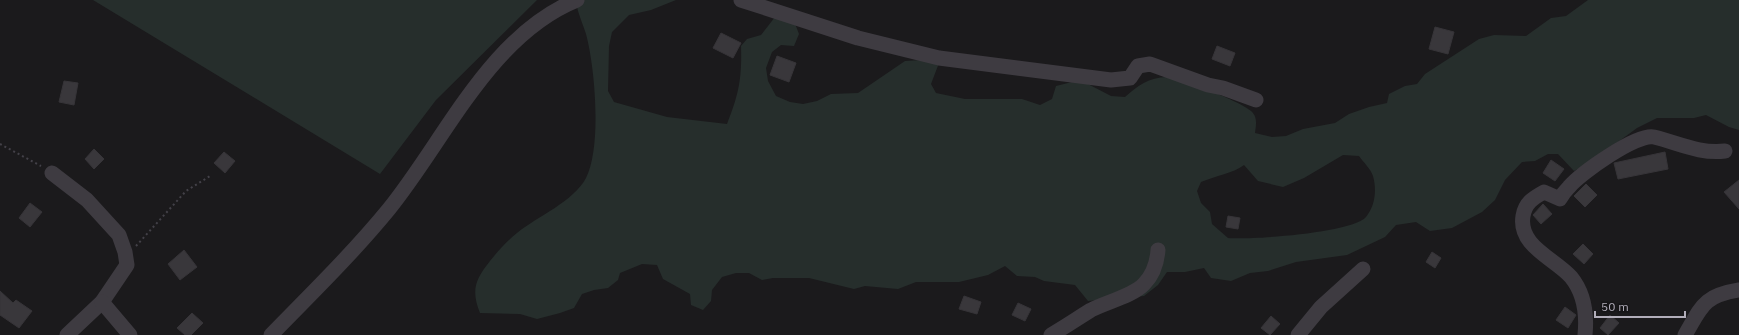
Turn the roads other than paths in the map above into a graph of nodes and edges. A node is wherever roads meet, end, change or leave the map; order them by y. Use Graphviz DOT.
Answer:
graph roads {
  1 [pos="577,0"];
  2 [pos="741,0"];
  3 [pos="1256,100"];
  4 [pos="1725,151"];
  5 [pos="52,173"];
  6 [pos="1158,250"];
  7 [pos="1363,270"];
  8 [pos="1739,290"];
  9 [pos="102,302"];
  10 [pos="66,335"];
  11 [pos="130,335"];
  12 [pos="271,335"];
  13 [pos="1051,335"];
  14 [pos="1298,335"];
  15 [pos="1585,335"];
  16 [pos="1685,335"];
  1 -- 12 [label="street"];
  2 -- 3 [label="street"];
  4 -- 15 [label="street"];
  5 -- 9 [label="street"];
  6 -- 13 [label="street"];
  7 -- 14 [label="street"];
  8 -- 16 [label="street"];
  9 -- 10 [label="street"];
  9 -- 11 [label="street"];
}
